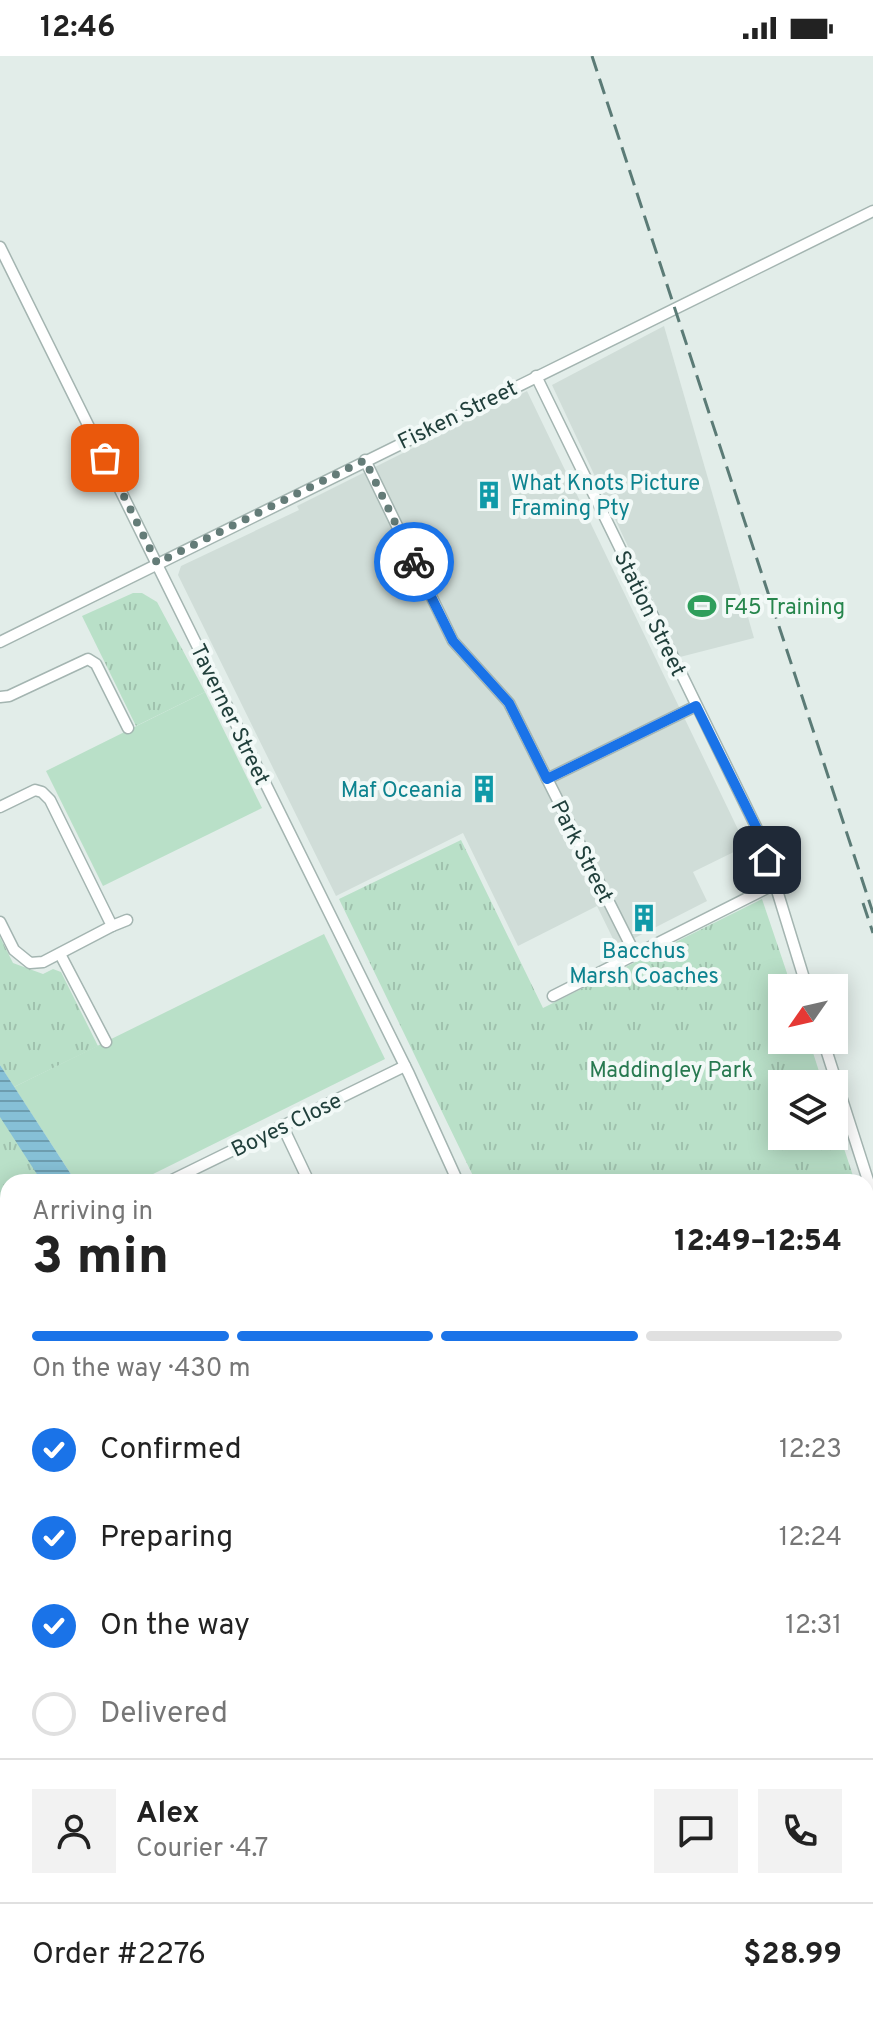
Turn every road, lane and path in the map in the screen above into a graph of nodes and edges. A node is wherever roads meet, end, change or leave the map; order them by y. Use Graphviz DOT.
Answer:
graph roads {
  1 [pos="873,211"];
  2 [pos="0,247"];
  3 [pos="536,376"];
  4 [pos="365,460"];
  5 [pos="157,563"];
  6 [pos="0,642"];
  7 [pos="0,697"];
  8 [pos="696,706"];
  9 [pos="128,728"];
  10 [pos="547,779"];
  11 [pos="0,807"];
  12 [pos="775,884"];
  13 [pos="127,920"];
  14 [pos="0,922"];
  15 [pos="112,926"];
  16 [pos="60,954"];
  17 [pos="635,954"];
  18 [pos="803,974"];
  19 [pos="553,996"];
  20 [pos="106,1042"];
  21 [pos="827,1054"];
  22 [pos="405,1066"];
  23 [pos="282,1125"];
  24 [pos="184,1174"];
  25 [pos="305,1174"];
  26 [pos="454,1174"];
  27 [pos="866,1174"];
  1 -- 3 [label="street, Fisken Street"];
  2 -- 5 [label="street, Taverner Street"];
  3 -- 4 [label="street, Fisken Street"];
  3 -- 8 [label="street, Station Street"];
  4 -- 5 [label="street, Fisken Street"];
  4 -- 10 [label="street, Park Street"];
  5 -- 6 [label="street, Fisken Street"];
  5 -- 22 [label="street, Taverner Street"];
  7 -- 9 [label="street"];
  8 -- 10 [label="street"];
  8 -- 12 [label="street, Station Street"];
  10 -- 17 [label="street, Park Street"];
  11 -- 15 [label="street"];
  12 -- 17 [label="street"];
  12 -- 18 [label="street, Station Street"];
  13 -- 15 [label="street"];
  14 -- 16 [label="street"];
  15 -- 16 [label="street"];
  16 -- 20 [label="street"];
  17 -- 19 [label="street"];
  21 -- 27 [label="street"];
  22 -- 23 [label="street, Boyes Close"];
  22 -- 26 [label="street, Taverner Street"];
  23 -- 24 [label="street, Boyes Close"];
  23 -- 25 [label="street"];
}
